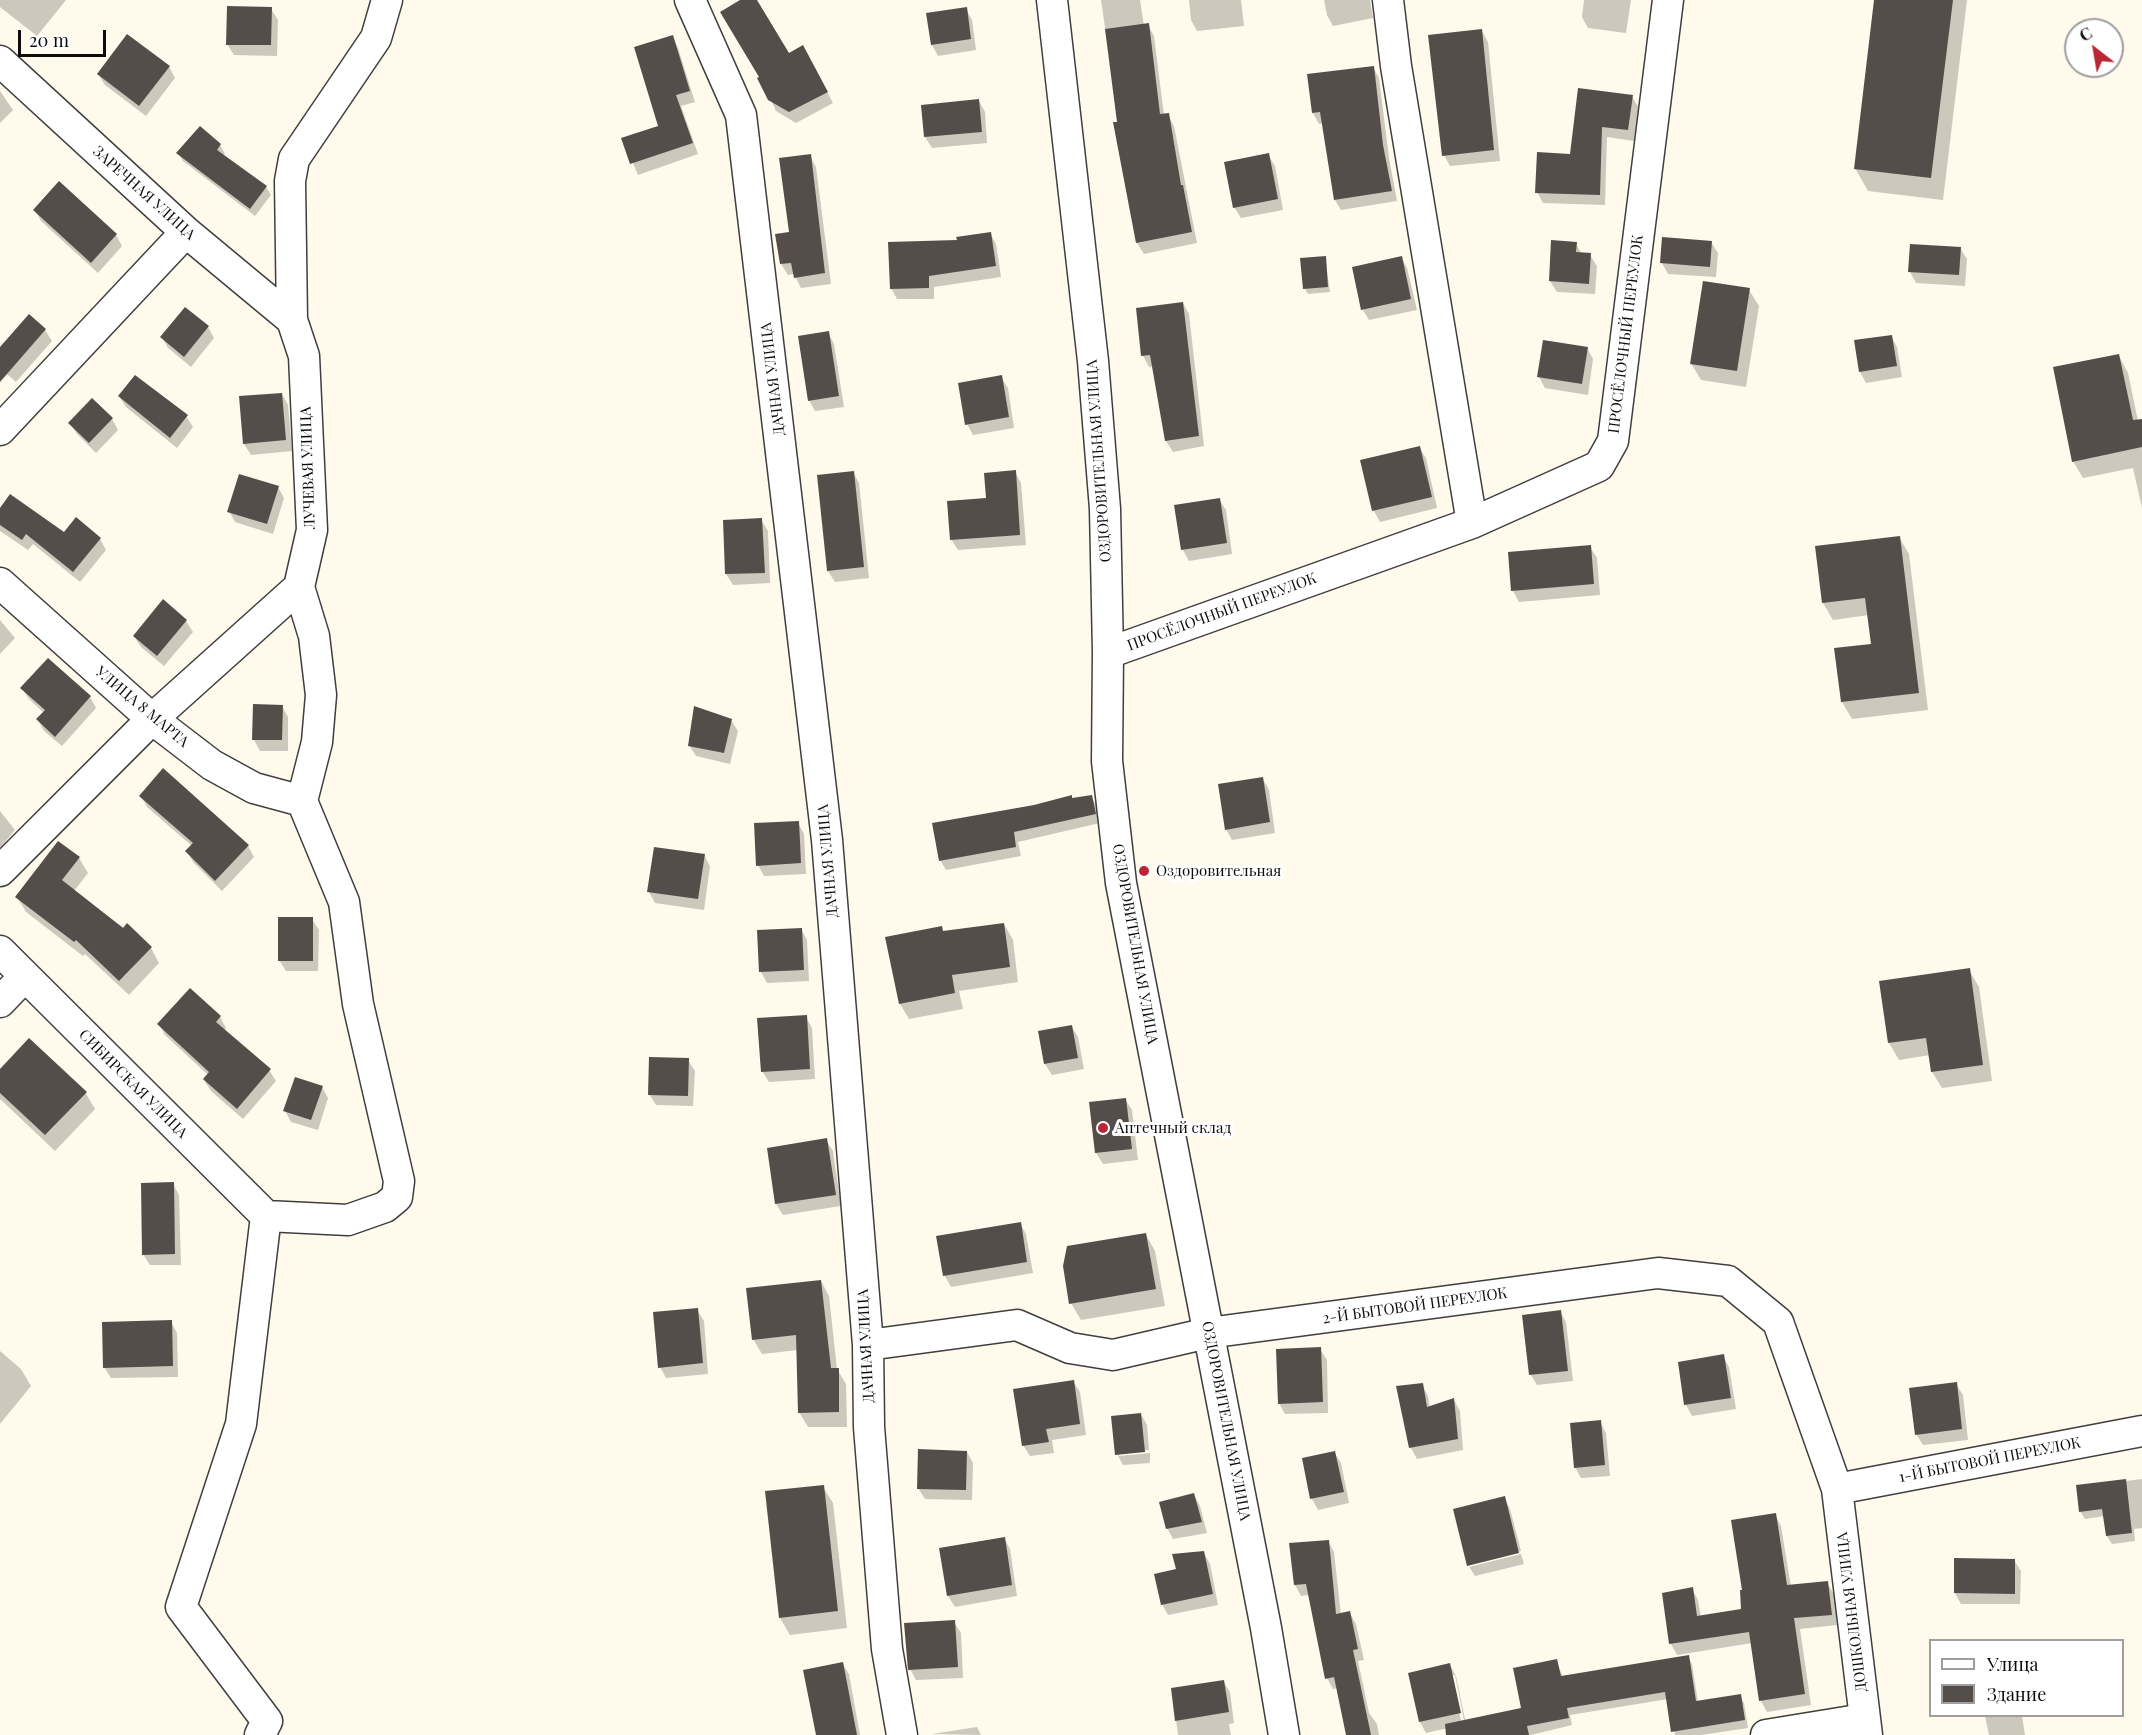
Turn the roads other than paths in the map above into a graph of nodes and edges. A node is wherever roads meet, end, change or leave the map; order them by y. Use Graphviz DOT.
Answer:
graph roads {
  1 [pos="387,0"];
  2 [pos="690,0"];
  3 [pos="1052,0"];
  4 [pos="1388,0"];
  5 [pos="1668,0"];
  6 [pos="0,61"];
  7 [pos="186,232"];
  8 [pos="292,320"];
  9 [pos="0,430"];
  10 [pos="1472,523"];
  11 [pos="0,583"];
  12 [pos="299,587"];
  13 [pos="1108,653"];
  14 [pos="152,719"];
  15 [pos="302,801"];
  16 [pos="0,871"];
  17 [pos="0,951"];
  18 [pos="25,976"];
  19 [pos="0,1002"];
  20 [pos="267,1216"];
  21 [pos="1208,1333"];
  22 [pos="868,1345"];
  23 [pos="2142,1431"];
  24 [pos="1837,1489"];
  25 [pos="1866,1727"];
  26 [pos="260,1735"];
  27 [pos="902,1735"];
  28 [pos="1284,1735"];
  29 [pos="1766,1735"];
  1 -- 8 [label="street, ЛУЧЕВАЯ УЛИЦА"];
  2 -- 22 [label="street, ДАЧНАЯ УЛИЦА"];
  3 -- 13 [label="street, ОЗДОРОВИТЕЛЬНАЯ УЛИЦА"];
  4 -- 10 [label="street"];
  5 -- 10 [label="street, ПРОСЁЛОЧНЫЙ ПЕРЕУЛОК"];
  6 -- 7 [label="street, ЗАРЕЧНАЯ УЛИЦА"];
  7 -- 8 [label="street, ЗАРЕЧНАЯ УЛИЦА"];
  7 -- 9 [label="street"];
  8 -- 12 [label="street, ЛУЧЕВАЯ УЛИЦА"];
  10 -- 13 [label="street, ПРОСЁЛОЧНЫЙ ПЕРЕУЛОК"];
  11 -- 14 [label="street, УЛИЦА 8 МАРТА"];
  12 -- 14 [label="street"];
  12 -- 15 [label="street"];
  13 -- 21 [label="street, ОЗДОРОВИТЕЛЬНАЯ УЛИЦА"];
  14 -- 15 [label="street, УЛИЦА 8 МАРТА"];
  14 -- 16 [label="street"];
  15 -- 20 [label="street"];
  17 -- 18 [label="street, СИБИРСКАЯ УЛИЦА"];
  18 -- 19 [label="street"];
  18 -- 20 [label="street, СИБИРСКАЯ УЛИЦА"];
  20 -- 26 [label="street"];
  21 -- 22 [label="street, 2-Й БЫТОВОЙ ПЕРЕУЛОК"];
  21 -- 24 [label="street, 2-Й БЫТОВОЙ ПЕРЕУЛОК"];
  21 -- 28 [label="street, ОЗДОРОВИТЕЛЬНАЯ УЛИЦА"];
  22 -- 27 [label="street, ДАЧНАЯ УЛИЦА"];
  23 -- 24 [label="street, 1-Й БЫТОВОЙ ПЕРЕУЛОК"];
  24 -- 25 [label="street, ДОШКОЛЬНАЯ УЛИЦА"];
  25 -- 29 [label="street"];
}
